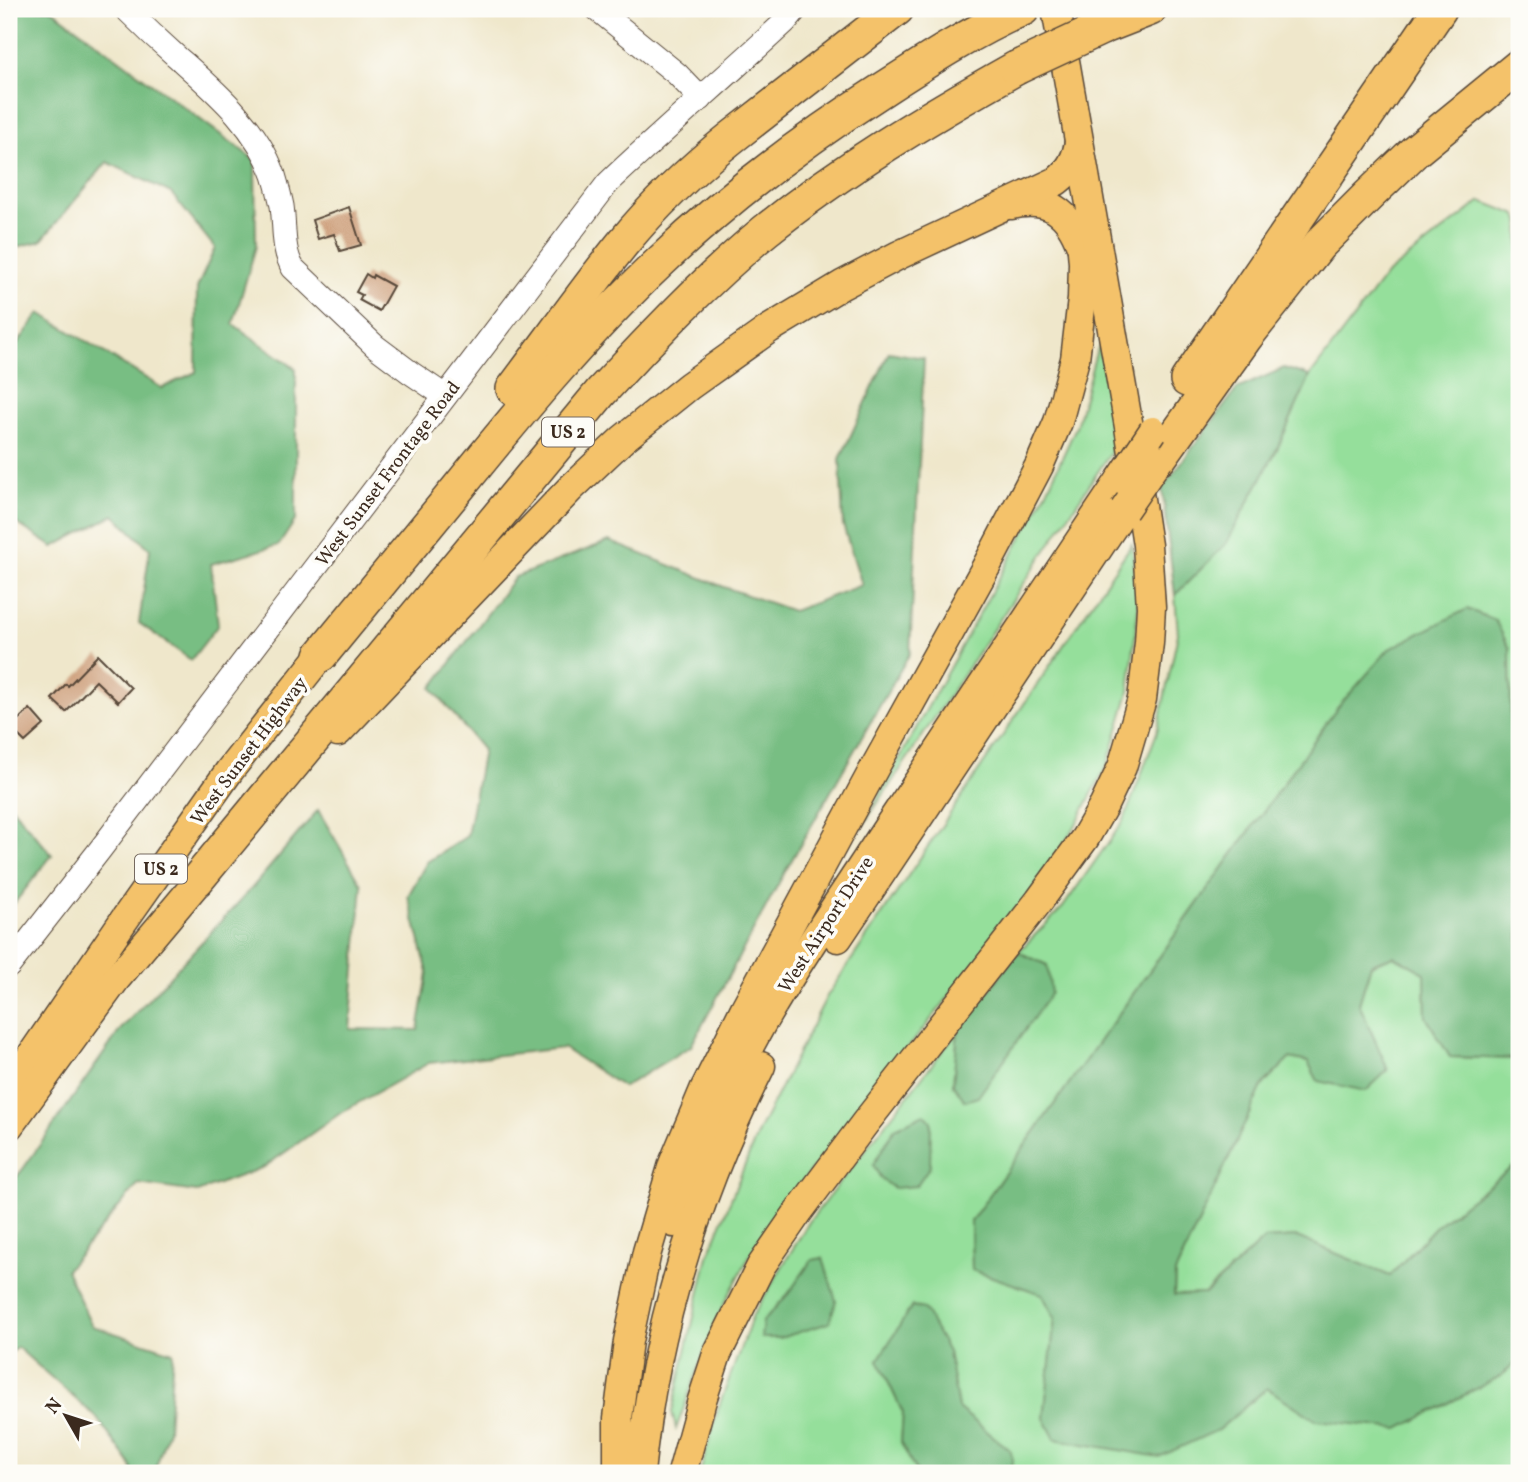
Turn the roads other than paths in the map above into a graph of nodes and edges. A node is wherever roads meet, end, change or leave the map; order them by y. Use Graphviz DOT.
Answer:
graph roads {
  1 [pos="126,9"];
  2 [pos="597,9"];
  3 [pos="897,9"];
  4 [pos="1044,9"];
  5 [pos="1056,9"];
  6 [pos="1150,9"];
  7 [pos="1440,9"];
  8 [pos="784,13"];
  9 [pos="1014,13"];
  10 [pos="1519,66"];
  11 [pos="701,99"];
  12 [pos="1075,154"];
  13 [pos="999,209"];
  14 [pos="1082,246"];
  15 [pos="445,396"];
  16 [pos="1156,445"];
  17 [pos="321,655"];
  18 [pos="197,880"];
  19 [pos="9,966"];
  20 [pos="9,1088"];
  21 [pos="9,1126"];
  22 [pos="619,1473"];
  23 [pos="640,1473"];
  24 [pos="682,1473"];
  1 -- 15 [label="street"];
  2 -- 11 [label="street"];
  3 -- 17 [label="highway"];
  4 -- 12 [label="main road"];
  5 -- 12 [label="main road"];
  6 -- 18 [label="highway, US 2, bridge"];
  7 -- 16 [label="highway"];
  8 -- 11 [label="street, West Sunset Frontage Road"];
  9 -- 17 [label="highway, US 2"];
  10 -- 16 [label="highway"];
  11 -- 15 [label="street, West Sunset Frontage Road"];
  12 -- 13 [label="main road"];
  12 -- 14 [label="main road"];
  12 -- 24 [label="main road"];
  13 -- 14 [label="main road"];
  13 -- 18 [label="main road"];
  14 -- 22 [label="main road"];
  15 -- 19 [label="street, West Sunset Frontage Road"];
  16 -- 22 [label="main road, West Airport Drive, bridge"];
  16 -- 23 [label="main road, West Airport Drive, bridge"];
  17 -- 20 [label="main road, West Sunset Highway / US 2"];
  18 -- 21 [label="main road, US 2"];
}
